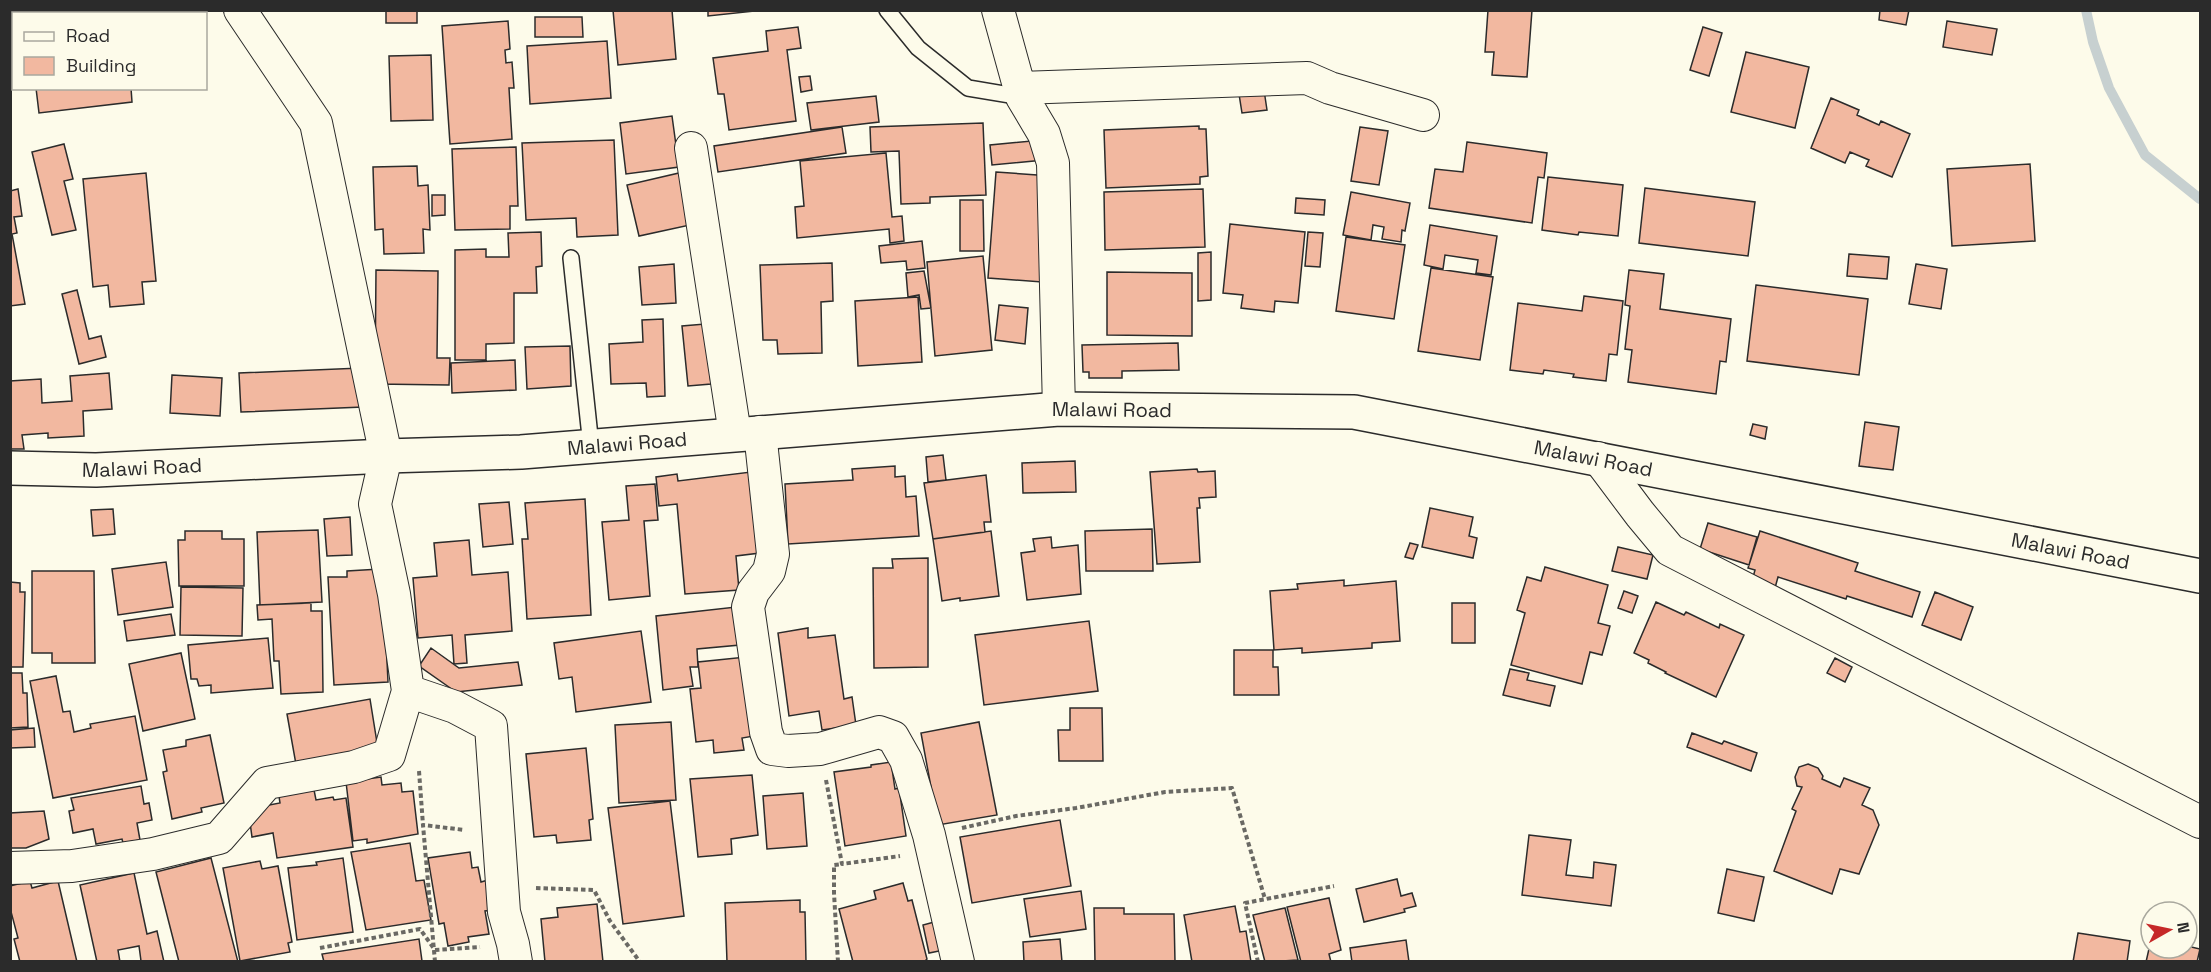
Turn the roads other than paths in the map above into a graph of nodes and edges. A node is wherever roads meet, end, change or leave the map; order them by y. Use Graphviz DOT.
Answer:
graph roads {
  1 [pos="240,10"];
  2 [pos="886,10"];
  3 [pos="998,10"];
  4 [pos="1021,93"];
  5 [pos="1423,114"];
  6 [pos="691,148"];
  7 [pos="572,258"];
  8 [pos="1059,409"];
  9 [pos="747,433"];
  10 [pos="591,446"];
  11 [pos="386,456"];
  12 [pos="1598,458"];
  13 [pos="10,468"];
  14 [pos="2200,576"];
  15 [pos="408,691"];
  16 [pos="2200,822"];
  17 [pos="10,868"];
  18 [pos="514,953"];
  19 [pos="958,962"];
  1 -- 11 [label="street"];
  2 -- 4 [label="lane"];
  3 -- 4 [label="street"];
  4 -- 5 [label="street"];
  4 -- 8 [label="street"];
  6 -- 9 [label="street"];
  7 -- 10 [label="lane"];
  8 -- 9 [label="main road, Malawi Road"];
  8 -- 12 [label="main road, Malawi Road"];
  9 -- 10 [label="main road, Malawi Road"];
  9 -- 19 [label="street"];
  10 -- 11 [label="main road, Malawi Road"];
  11 -- 13 [label="main road, Malawi Road"];
  11 -- 15 [label="street"];
  12 -- 14 [label="main road, Malawi Road"];
  12 -- 16 [label="street"];
  15 -- 17 [label="street"];
  15 -- 18 [label="street"];
}
